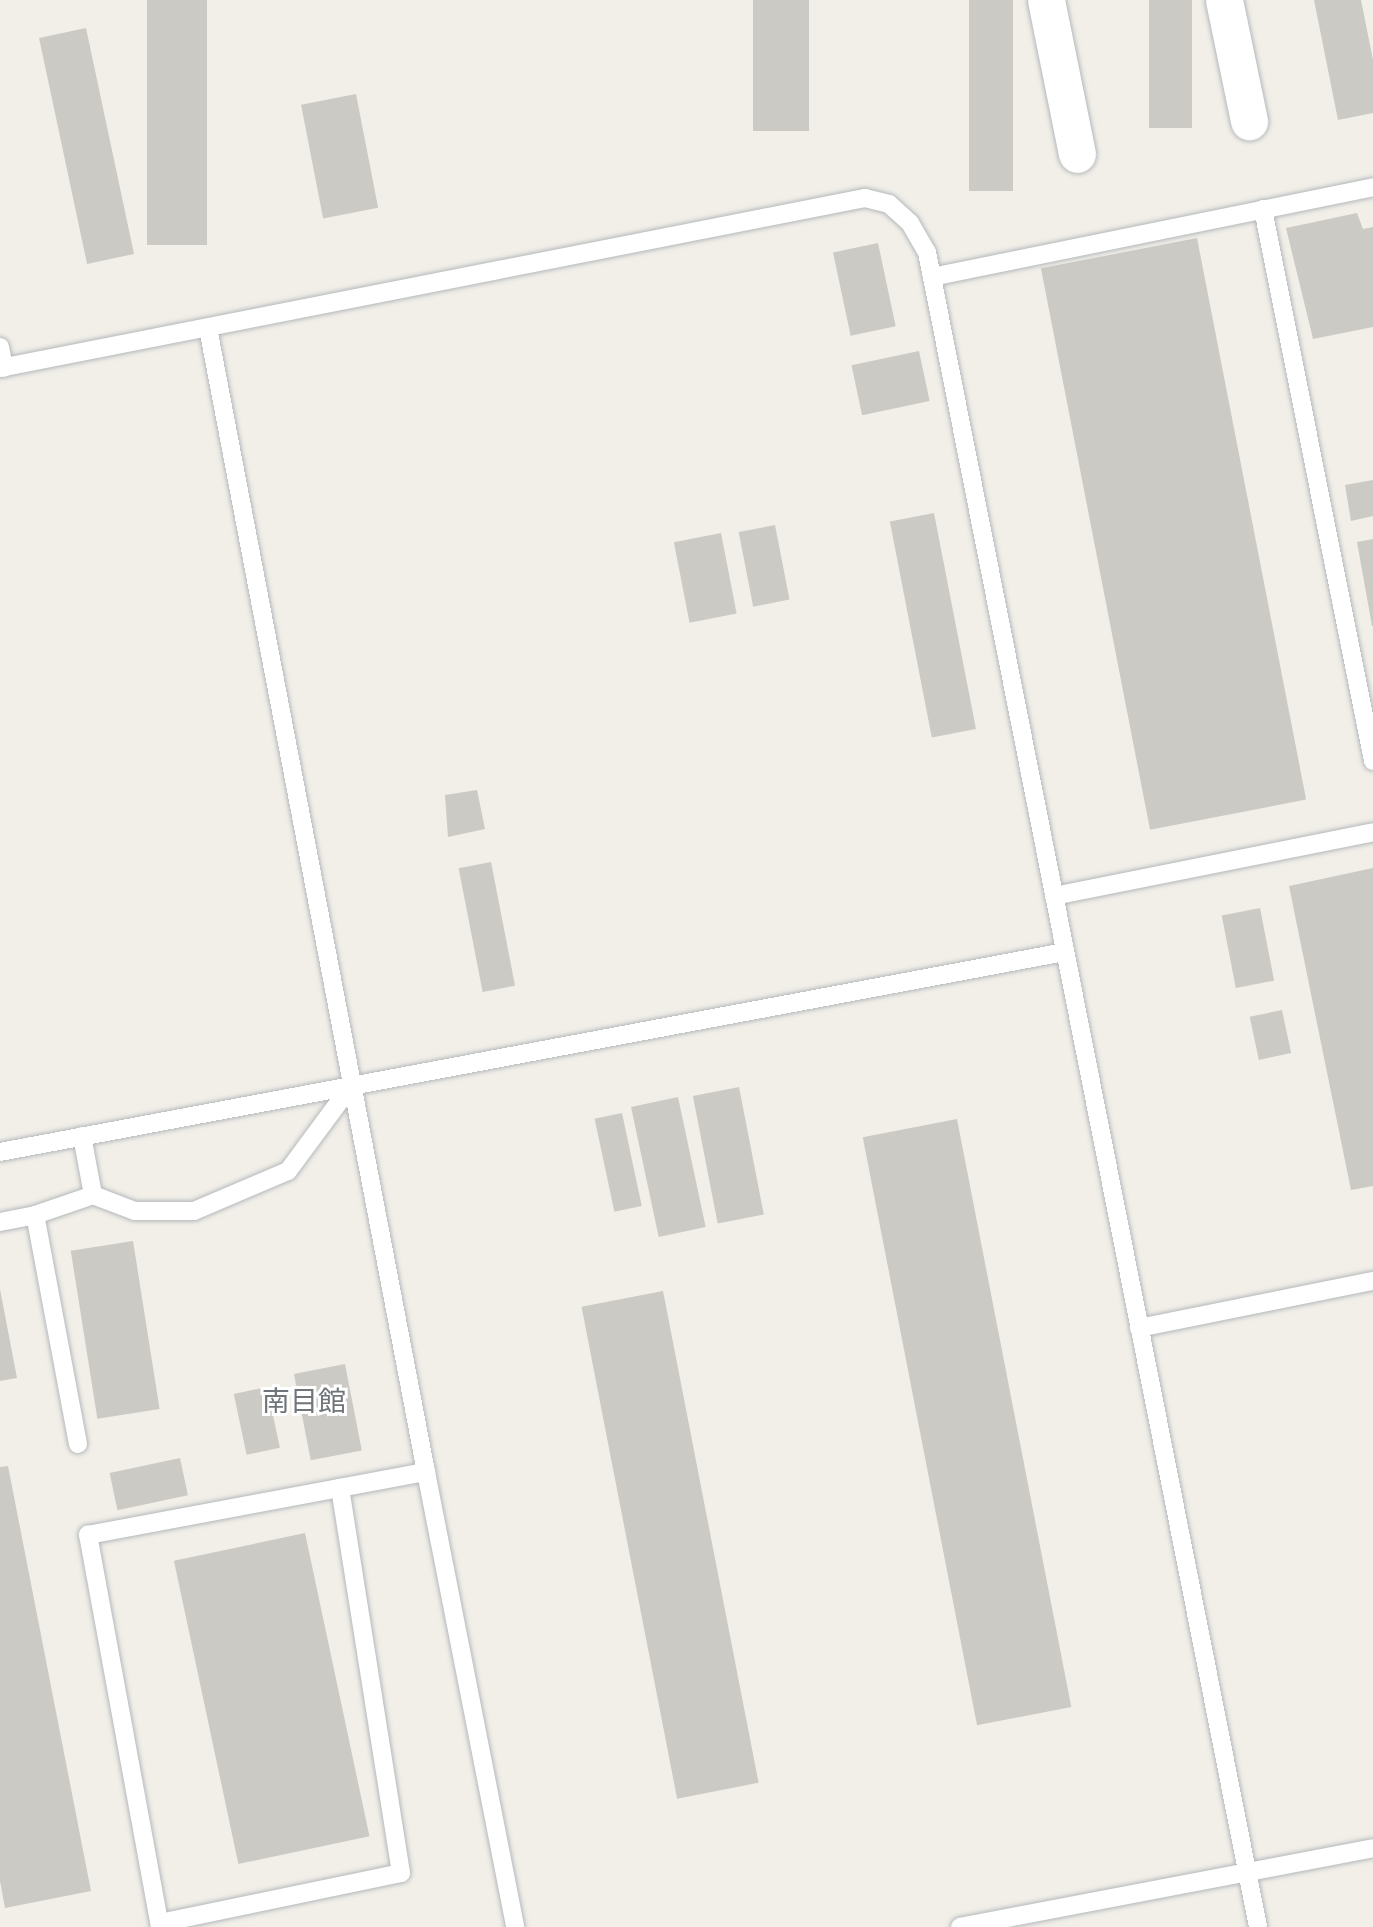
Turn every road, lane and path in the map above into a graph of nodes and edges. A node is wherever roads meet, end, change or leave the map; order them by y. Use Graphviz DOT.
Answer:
graph roads {
  1 [pos="1046,0"];
  2 [pos="1224,0"];
  3 [pos="1249,121"];
  4 [pos="1077,154"];
  5 [pos="1373,187"];
  6 [pos="1263,209"];
  7 [pos="932,277"];
  8 [pos="208,328"];
  9 [pos="0,347"];
  10 [pos="2,368"];
  11 [pos="1373,761"];
  12 [pos="1373,832"];
  13 [pos="1054,896"];
  14 [pos="1065,952"];
  15 [pos="353,1083"];
  16 [pos="82,1136"];
  17 [pos="0,1152"];
  18 [pos="93,1195"];
  19 [pos="35,1215"];
  20 [pos="0,1222"];
  21 [pos="1373,1281"];
  22 [pos="1139,1328"];
  23 [pos="78,1444"];
  24 [pos="426,1472"];
  25 [pos="340,1488"];
  26 [pos="1373,1848"];
  27 [pos="1247,1872"];
  28 [pos="160,1925"];
  29 [pos="515,1927"];
  30 [pos="960,1927"];
  31 [pos="1258,1927"];
  1 -- 4 [label="street"];
  2 -- 3 [label="street"];
  5 -- 6 [label="lane"];
  6 -- 7 [label="lane"];
  6 -- 11 [label="lane"];
  7 -- 8 [label="lane"];
  7 -- 13 [label="lane"];
  8 -- 10 [label="lane"];
  8 -- 15 [label="lane"];
  9 -- 10 [label="lane"];
  12 -- 13 [label="lane"];
  13 -- 14 [label="lane"];
  14 -- 15 [label="lane"];
  14 -- 22 [label="lane"];
  15 -- 16 [label="lane"];
  15 -- 18 [label="lane"];
  15 -- 24 [label="lane"];
  16 -- 17 [label="lane"];
  16 -- 18 [label="lane"];
  18 -- 19 [label="lane"];
  19 -- 20 [label="lane"];
  19 -- 23 [label="lane"];
  21 -- 22 [label="lane"];
  22 -- 27 [label="lane"];
  24 -- 25 [label="lane"];
  24 -- 29 [label="lane"];
  25 -- 28 [label="lane"];
  25 -- 28 [label="lane"];
  26 -- 27 [label="lane"];
  27 -- 30 [label="lane"];
  27 -- 31 [label="lane"];
}
